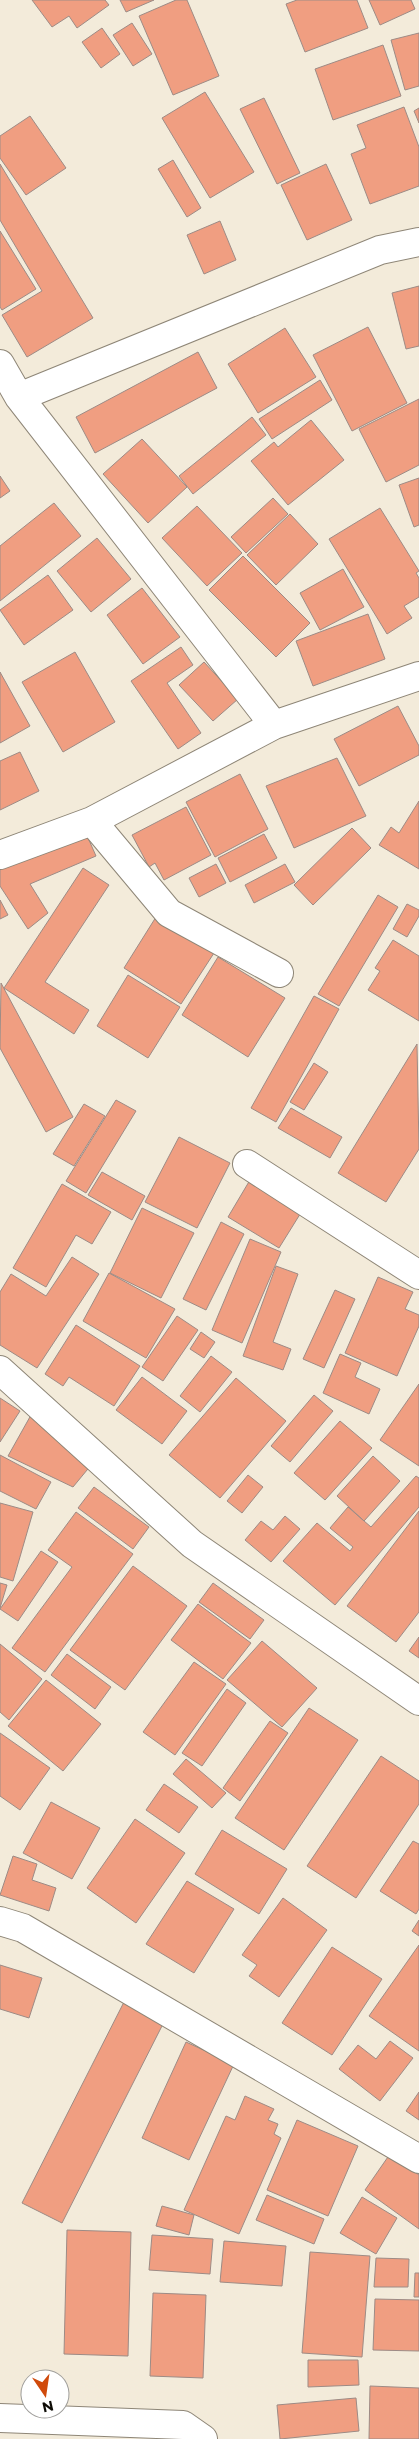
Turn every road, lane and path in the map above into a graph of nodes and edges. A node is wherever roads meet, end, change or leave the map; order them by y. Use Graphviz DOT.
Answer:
graph roads {
  1 [pos="419,242"];
  2 [pos="0,364"];
  3 [pos="19,397"];
  4 [pos="419,676"];
  5 [pos="274,725"];
  6 [pos="92,821"];
  7 [pos="0,855"];
  8 [pos="279,973"];
  9 [pos="247,1164"];
  10 [pos="419,1275"];
  11 [pos="0,1370"];
  12 [pos="419,1701"];
  13 [pos="0,1921"];
  14 [pos="419,2159"];
  15 [pos="0,2418"];
  16 [pos="203,2439"];
  1 -- 3 [label="street"];
  2 -- 3 [label="street"];
  3 -- 5 [label="street"];
  4 -- 5 [label="street"];
  5 -- 6 [label="street"];
  6 -- 7 [label="street"];
  6 -- 8 [label="street"];
  9 -- 10 [label="street"];
  11 -- 12 [label="street"];
  13 -- 14 [label="street"];
  15 -- 16 [label="street"];
}
